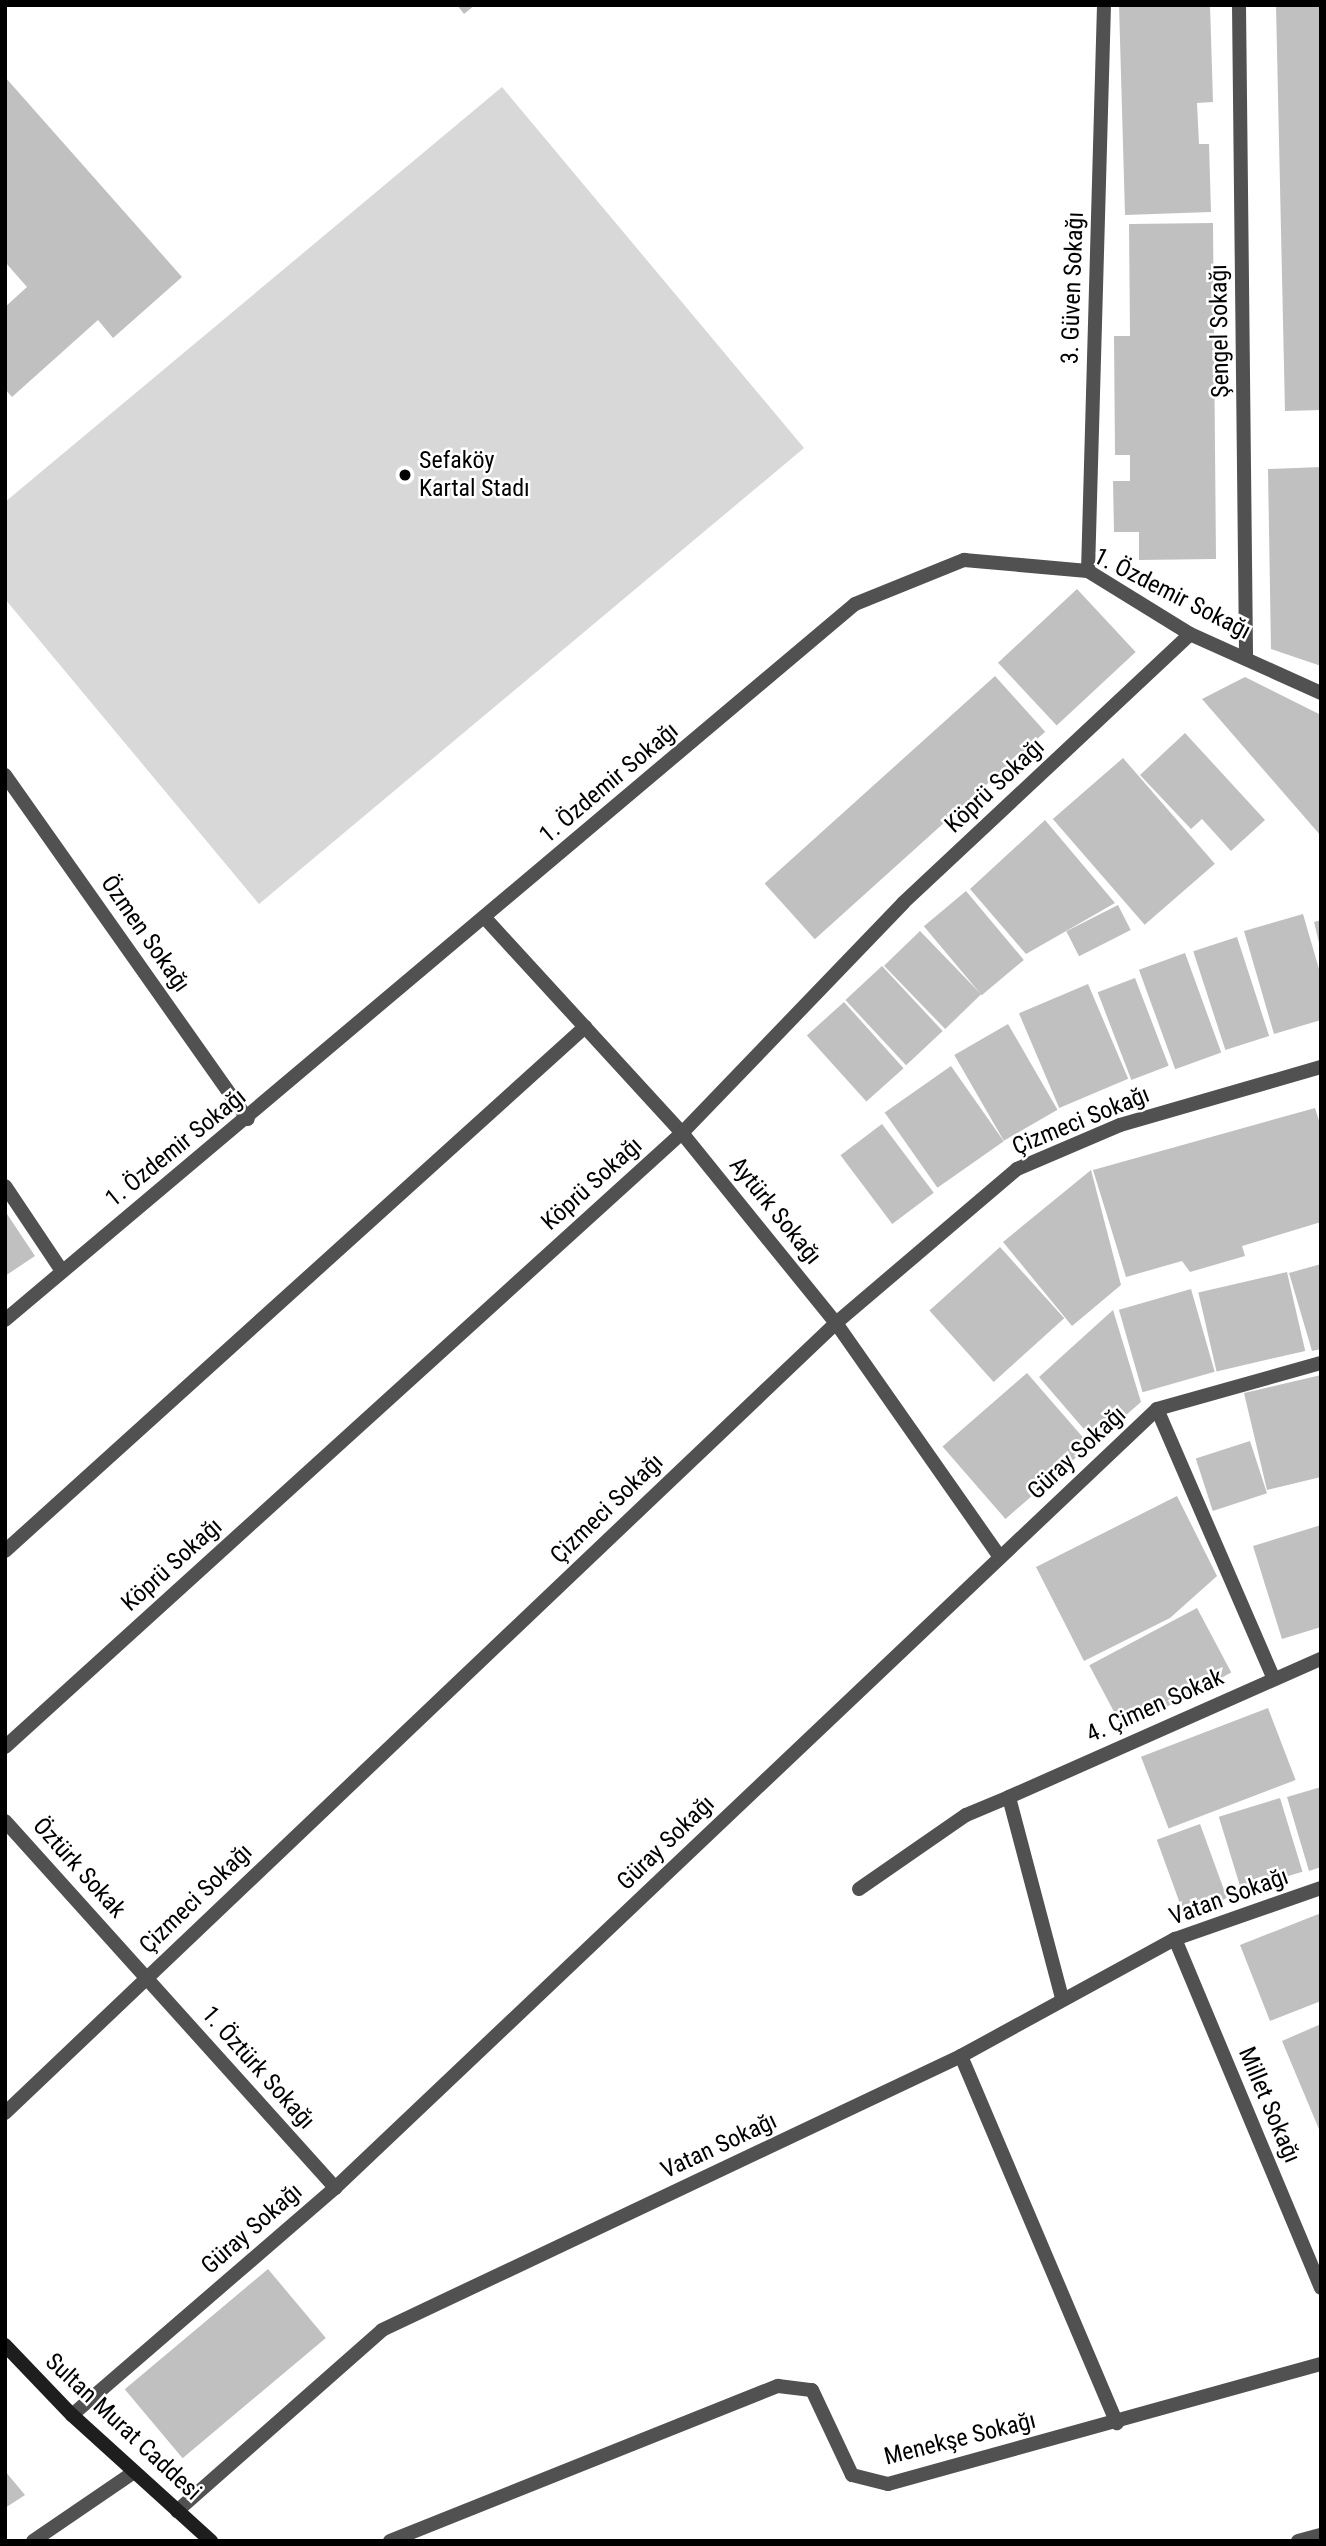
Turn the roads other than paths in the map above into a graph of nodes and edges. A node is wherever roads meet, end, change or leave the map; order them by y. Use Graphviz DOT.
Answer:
graph roads {
  1 [pos="1104,5"];
  2 [pos="1239,5"];
  3 [pos="1088,572"];
  4 [pos="1190,634"];
  5 [pos="1246,657"];
  6 [pos="1321,693"];
  7 [pos="5,775"];
  8 [pos="485,918"];
  9 [pos="585,1027"];
  10 [pos="1321,1068"];
  11 [pos="248,1119"];
  12 [pos="682,1133"];
  13 [pos="5,1186"];
  14 [pos="62,1271"];
  15 [pos="5,1320"];
  16 [pos="836,1323"];
  17 [pos="1321,1363"];
  18 [pos="1157,1409"];
  19 [pos="5,1551"];
  20 [pos="1000,1557"];
  21 [pos="1321,1659"];
  22 [pos="1273,1679"];
  23 [pos="5,1747"];
  24 [pos="1009,1797"];
  25 [pos="5,1821"];
  26 [pos="1321,1888"];
  27 [pos="859,1889"];
  28 [pos="1175,1940"];
  29 [pos="147,1978"];
  30 [pos="1062,1998"];
  31 [pos="961,2056"];
  32 [pos="5,2113"];
  33 [pos="335,2188"];
  34 [pos="1321,2288"];
  35 [pos="5,2345"];
  36 [pos="1321,2364"];
  37 [pos="72,2415"];
  38 [pos="1117,2423"];
  39 [pos="134,2472"];
  40 [pos="177,2511"];
  41 [pos="1321,2535"];
  42 [pos="33,2541"];
  43 [pos="211,2541"];
  44 [pos="390,2541"];
  45 [pos="1298,2541"];
  1 -- 3 [label="street, 3. Güven Sokağı"];
  2 -- 5 [label="street, Şengel Sokağı"];
  3 -- 4 [label="street, 1. Özdemir Sokağı"];
  3 -- 8 [label="street, 1. Özdemir Sokağı"];
  4 -- 5 [label="street, 1. Özdemir Sokağı"];
  4 -- 12 [label="street, Köprü Sokağı"];
  5 -- 6 [label="street, 1. Özdemir Sokağı"];
  7 -- 11 [label="street, Özmen Sokağı"];
  8 -- 9 [label="street, Aytürk Sokağı"];
  8 -- 11 [label="street, 1. Özdemir Sokağı"];
  9 -- 12 [label="street, Aytürk Sokağı"];
  9 -- 19 [label="street"];
  10 -- 16 [label="street, Çizmeci Sokağı"];
  11 -- 14 [label="street, 1. Özdemir Sokağı"];
  12 -- 16 [label="street, Aytürk Sokağı"];
  12 -- 23 [label="street, Köprü Sokağı"];
  13 -- 14 [label="street"];
  14 -- 15 [label="street, 1. Özdemir Sokağı"];
  16 -- 20 [label="street, Aytürk Sokağı"];
  16 -- 29 [label="street, Çizmeci Sokağı"];
  17 -- 18 [label="street, Güray Sokağı"];
  18 -- 20 [label="street, Güray Sokağı"];
  18 -- 22 [label="street"];
  20 -- 33 [label="street, Güray Sokağı"];
  21 -- 22 [label="street, 4. Çimen Sokak"];
  22 -- 24 [label="street, 4. Çimen Sokak"];
  24 -- 27 [label="street, 4. Çimen Sokak"];
  24 -- 30 [label="street"];
  25 -- 29 [label="street, Öztürk Sokak"];
  26 -- 28 [label="street, Vatan Sokağı"];
  28 -- 30 [label="street, Vatan Sokağı"];
  28 -- 34 [label="street, Millet Sokağı"];
  29 -- 32 [label="street, Çizmeci Sokağı"];
  29 -- 33 [label="street, 1. Öztürk Sokağı"];
  30 -- 31 [label="street, Vatan Sokağı"];
  31 -- 38 [label="street"];
  31 -- 40 [label="street, Vatan Sokağı"];
  33 -- 37 [label="street, Güray Sokağı"];
  35 -- 37 [label="street, Sultan Murat Caddesi"];
  36 -- 38 [label="street, Menekşe Sokağı"];
  37 -- 39 [label="street, Sultan Murat Caddesi"];
  38 -- 44 [label="street, Menekşe Sokağı"];
  39 -- 40 [label="street, Sultan Murat Caddesi"];
  39 -- 42 [label="street"];
  40 -- 43 [label="street, Sultan Murat Caddesi"];
  41 -- 45 [label="street"];
}
